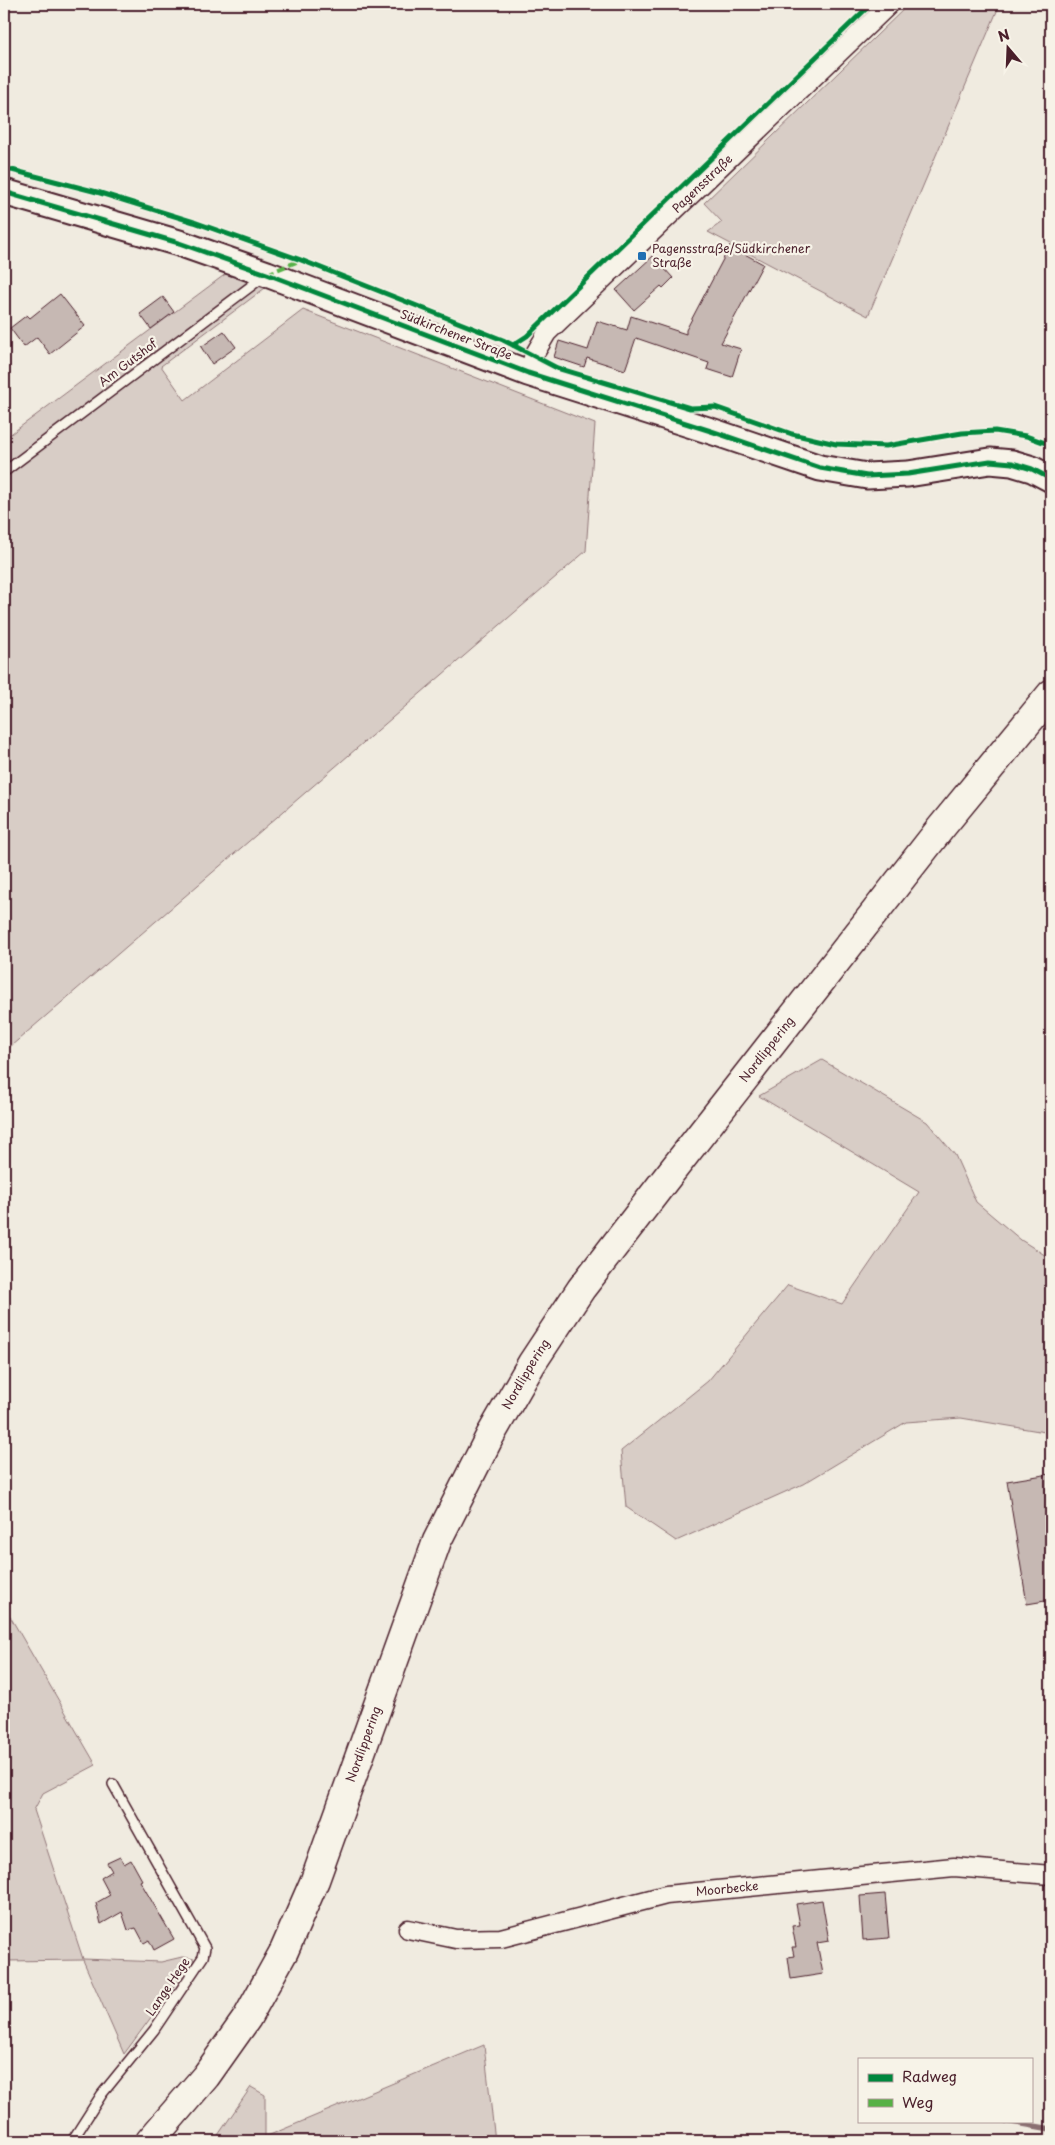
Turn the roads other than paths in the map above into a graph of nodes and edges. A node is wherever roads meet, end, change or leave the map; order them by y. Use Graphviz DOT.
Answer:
graph roads {
  1 [pos="890,4"];
  2 [pos="4,192"];
  3 [pos="267,274"];
  4 [pos="528,373"];
  5 [pos="4,472"];
  6 [pos="1051,480"];
  7 [pos="1051,694"];
  8 [pos="113,1784"];
  9 [pos="1051,1875"];
  10 [pos="408,1929"];
  11 [pos="72,2141"];
  12 [pos="150,2141"];
  1 -- 4 [label="street, Pagensstraße"];
  2 -- 3 [label="street, Südkirchener Straße"];
  3 -- 4 [label="street, Südkirchener Straße"];
  3 -- 5 [label="lane, Am Gutshof"];
  4 -- 6 [label="street, Südkirchener Straße"];
  7 -- 12 [label="main road, Nordlippering"];
  8 -- 11 [label="lane, Lange Hege"];
  9 -- 10 [label="street, Moorbecke"];
}
